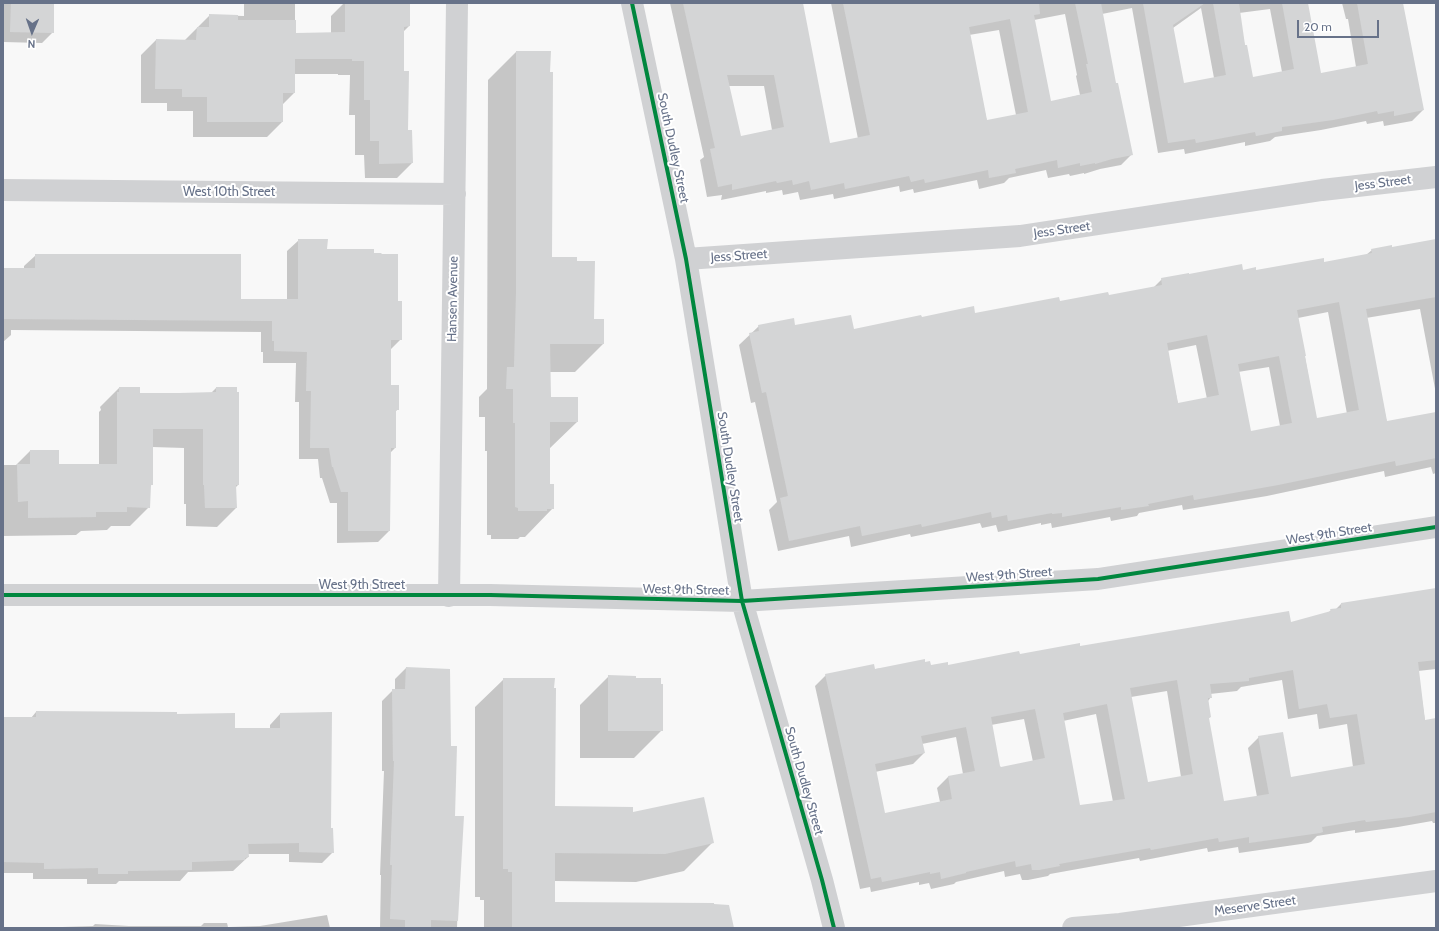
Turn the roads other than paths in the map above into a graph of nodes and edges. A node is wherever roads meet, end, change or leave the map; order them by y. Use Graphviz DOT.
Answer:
graph roads {
  1 [pos="457,3"];
  2 [pos="632,3"];
  3 [pos="1436,177"];
  4 [pos="3,190"];
  5 [pos="455,194"];
  6 [pos="686,259"];
  7 [pos="1436,527"];
  8 [pos="3,595"];
  9 [pos="449,596"];
  10 [pos="742,601"];
  11 [pos="1436,881"];
  12 [pos="834,928"];
  13 [pos="1073,928"];
  1 -- 5 [label="street, Hansen Avenue"];
  2 -- 6 [label="street, South Dudley Street"];
  3 -- 6 [label="street, Jess Street"];
  4 -- 5 [label="street, West 10th Street"];
  5 -- 9 [label="street, Hansen Avenue"];
  6 -- 10 [label="street, South Dudley Street"];
  7 -- 10 [label="street, West 9th Street"];
  8 -- 9 [label="street, West 9th Street"];
  9 -- 10 [label="street, West 9th Street"];
  10 -- 12 [label="street, South Dudley Street"];
  11 -- 13 [label="street, Meserve Street"];
}
